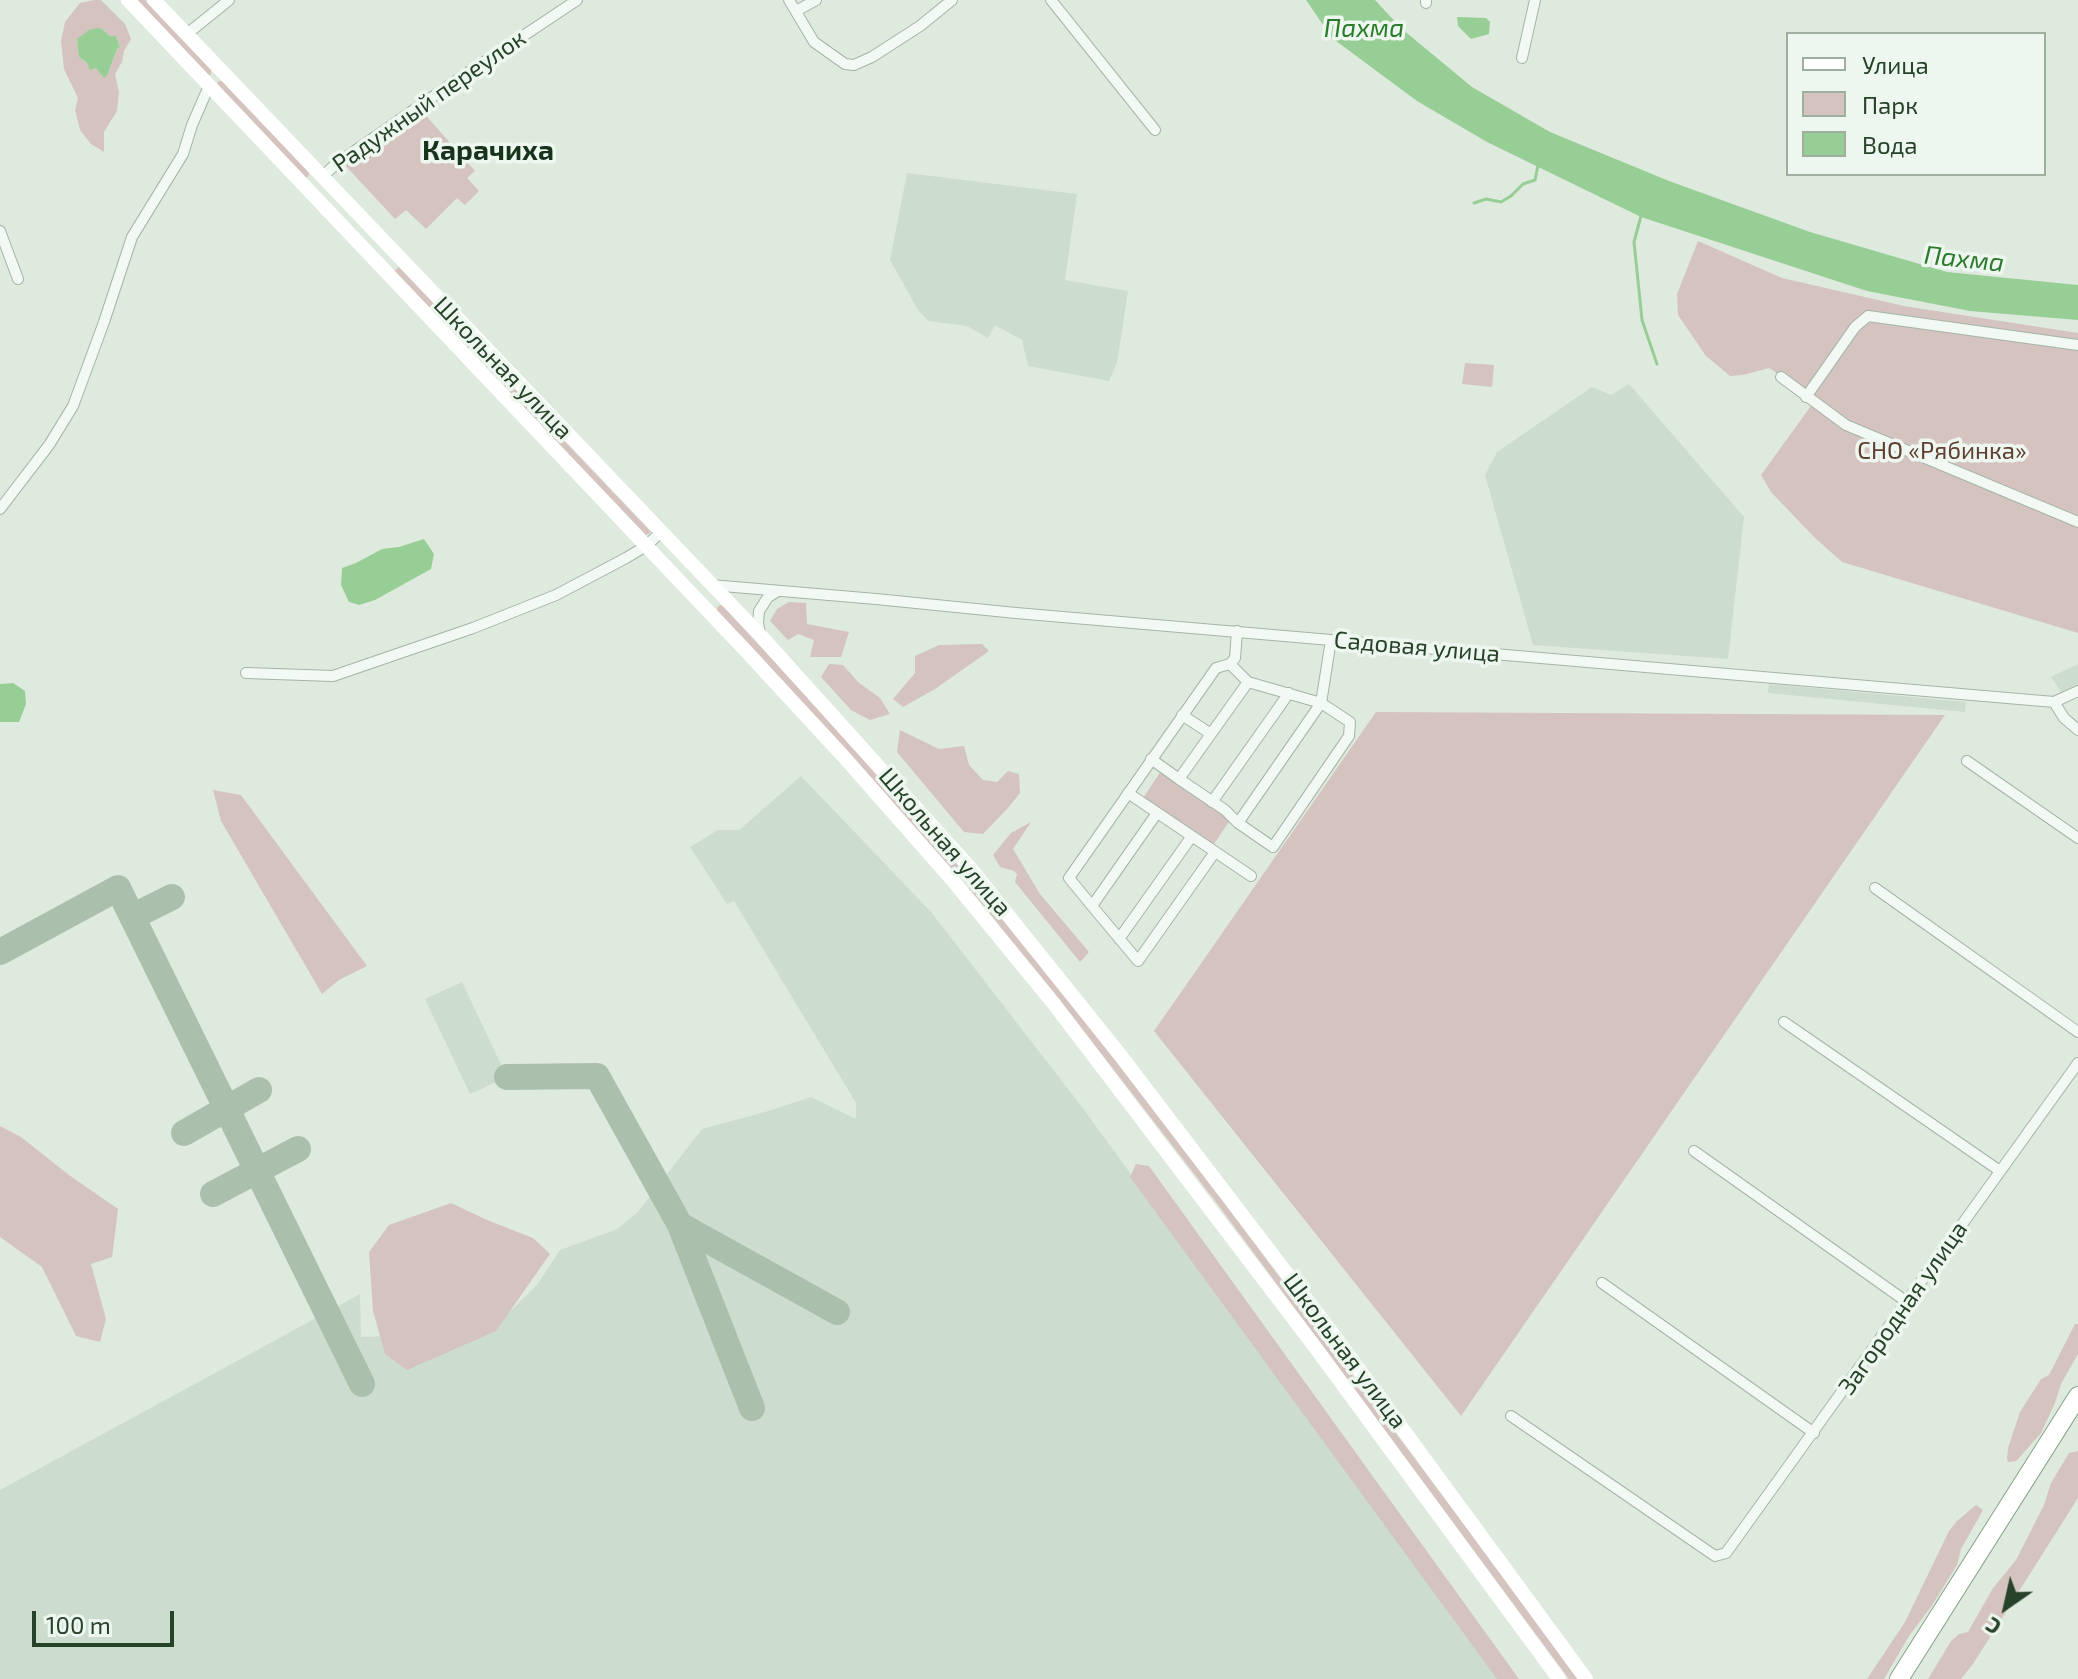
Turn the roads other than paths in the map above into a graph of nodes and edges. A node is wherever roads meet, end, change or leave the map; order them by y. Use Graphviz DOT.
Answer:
graph roads {
  1 [pos="128,0"];
  2 [pos="154,0"];
  3 [pos="229,0"];
  4 [pos="577,0"];
  5 [pos="789,0"];
  6 [pos="816,0"];
  7 [pos="952,0"];
  8 [pos="1051,0"];
  9 [pos="1535,0"];
  10 [pos="796,11"];
  11 [pos="187,34"];
  12 [pos="1522,58"];
  13 [pos="223,73"];
  14 [pos="209,86"];
  15 [pos="1155,130"];
  16 [pos="322,177"];
  17 [pos="308,190"];
  18 [pos="0,231"];
  19 [pos="18,279"];
  20 [pos="2078,345"];
  21 [pos="1781,377"];
  22 [pos="1806,397"];
  23 [pos="0,509"];
  24 [pos="2078,522"];
  25 [pos="661,532"];
  26 [pos="646,546"];
  27 [pos="711,585"];
  28 [pos="779,591"];
  29 [pos="696,599"];
  30 [pos="1237,631"];
  31 [pos="761,636"];
  32 [pos="1331,640"];
  33 [pos="1230,664"];
  34 [pos="246,673"];
  35 [pos="1248,682"];
  36 [pos="2078,691"];
  37 [pos="1289,693"];
  38 [pos="2054,702"];
  39 [pos="1321,703"];
  40 [pos="1182,715"];
  41 [pos="2078,730"];
  42 [pos="1211,734"];
  43 [pos="1151,759"];
  44 [pos="1967,761"];
  45 [pos="1179,779"];
  46 [pos="1128,793"];
  47 [pos="1212,802"];
  48 [pos="1157,813"];
  49 [pos="1238,823"];
  50 [pos="1192,836"];
  51 [pos="2078,838"];
  52 [pos="1215,852"];
  53 [pos="971,869"];
  54 [pos="1251,876"];
  55 [pos="954,882"];
  56 [pos="1875,888"];
  57 [pos="1092,906"];
  58 [pos="1119,939"];
  59 [pos="1784,1022"];
  60 [pos="2078,1032"];
  61 [pos="2078,1063"];
  62 [pos="1694,1151"];
  63 [pos="2000,1171"];
  64 [pos="1602,1283"];
  65 [pos="1907,1302"];
  66 [pos="2078,1396"];
  67 [pos="2078,1414"];
  68 [pos="1511,1416"];
  69 [pos="1814,1433"];
  70 [pos="1559,1679"];
  71 [pos="1586,1679"];
  72 [pos="1899,1679"];
  73 [pos="1911,1679"];
  1 -- 14 [label="main road, Школьная улица"];
  2 -- 11 [label="main road, Школьная улица"];
  3 -- 11 [label="street"];
  4 -- 16 [label="street, Радужный переулок"];
  5 -- 10 [label="street"];
  6 -- 10 [label="street"];
  7 -- 10 [label="street"];
  8 -- 15 [label="street"];
  9 -- 12 [label="street"];
  11 -- 13 [label="main road, Школьная улица"];
  13 -- 14 [label="main road"];
  13 -- 16 [label="main road, Школьная улица"];
  14 -- 17 [label="main road, Школьная улица"];
  14 -- 23 [label="street"];
  16 -- 17 [label="main road"];
  16 -- 25 [label="main road, Школьная улица"];
  17 -- 26 [label="main road, Школьная улица"];
  18 -- 19 [label="street"];
  20 -- 22 [label="street"];
  21 -- 22 [label="street"];
  22 -- 24 [label="street"];
  25 -- 26 [label="street"];
  25 -- 27 [label="main road, Школьная улица"];
  26 -- 29 [label="main road, Школьная улица"];
  26 -- 34 [label="street"];
  27 -- 28 [label="street, Садовая улица"];
  27 -- 29 [label="main road"];
  27 -- 31 [label="main road, Школьная улица"];
  28 -- 30 [label="street, Садовая улица"];
  28 -- 31 [label="street"];
  29 -- 55 [label="main road, Школьная улица"];
  30 -- 32 [label="street, Садовая улица"];
  30 -- 33 [label="street"];
  31 -- 53 [label="main road, Школьная улица"];
  32 -- 38 [label="street, Садовая улица"];
  32 -- 39 [label="street"];
  33 -- 35 [label="street"];
  33 -- 40 [label="street"];
  35 -- 37 [label="street"];
  35 -- 42 [label="street"];
  36 -- 38 [label="street"];
  37 -- 39 [label="street"];
  37 -- 47 [label="street"];
  38 -- 41 [label="street"];
  39 -- 49 [label="street"];
  39 -- 49 [label="street"];
  40 -- 42 [label="street"];
  40 -- 43 [label="street"];
  42 -- 45 [label="street"];
  43 -- 45 [label="street"];
  43 -- 46 [label="street"];
  44 -- 51 [label="street"];
  45 -- 47 [label="street"];
  46 -- 48 [label="street"];
  46 -- 57 [label="street"];
  47 -- 49 [label="street"];
  48 -- 50 [label="street"];
  48 -- 57 [label="street"];
  50 -- 52 [label="street"];
  50 -- 58 [label="street"];
  52 -- 54 [label="street"];
  52 -- 58 [label="street"];
  53 -- 55 [label="main road"];
  53 -- 71 [label="main road, Школьная улица"];
  55 -- 70 [label="main road, Школьная улица"];
  56 -- 60 [label="street"];
  57 -- 58 [label="street"];
  59 -- 63 [label="street"];
  61 -- 63 [label="street, Загородная улица"];
  62 -- 65 [label="street"];
  63 -- 65 [label="street, Загородная улица"];
  64 -- 69 [label="street"];
  65 -- 69 [label="street, Загородная улица"];
  66 -- 72 [label="highway"];
  67 -- 73 [label="highway"];
  68 -- 69 [label="street, Загородная улица"];
}
